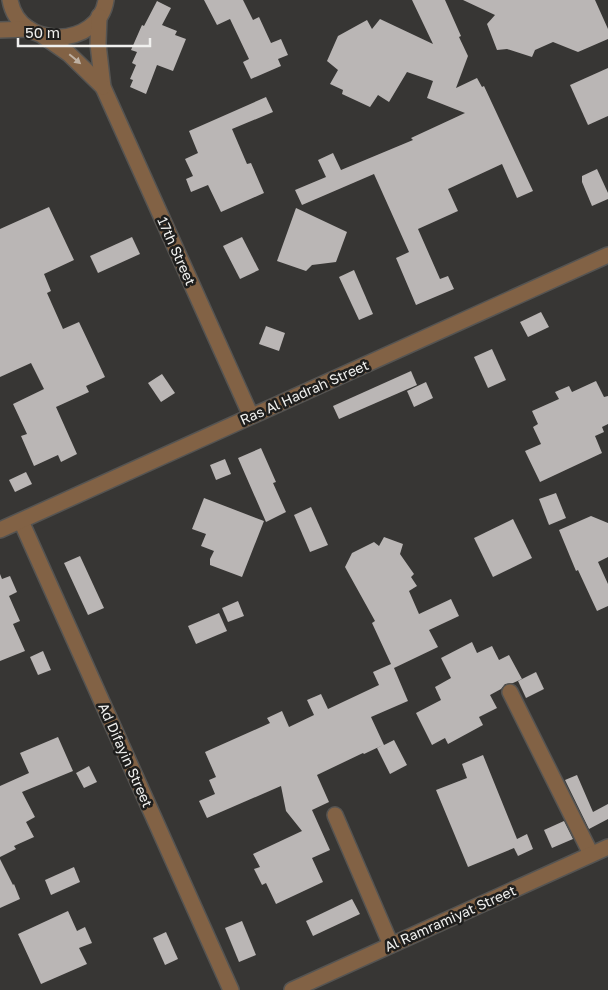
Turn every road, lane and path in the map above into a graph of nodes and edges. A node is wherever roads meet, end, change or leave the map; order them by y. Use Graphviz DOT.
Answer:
graph roads {
  1 [pos="10,0"];
  2 [pos="105,5"];
  3 [pos="29,29"];
  4 [pos="0,30"];
  5 [pos="43,36"];
  6 [pos="103,87"];
  7 [pos="608,255"];
  8 [pos="251,416"];
  9 [pos="21,521"];
  10 [pos="0,530"];
  11 [pos="510,692"];
  12 [pos="335,815"];
  13 [pos="608,847"];
  14 [pos="591,854"];
  15 [pos="392,945"];
  16 [pos="231,990"];
  17 [pos="292,990"];
  1 -- 3 [label="street"];
  2 -- 5 [label="street"];
  2 -- 6 [label="street, 17th Street"];
  3 -- 4 [label="street"];
  3 -- 5 [label="street, 17th Street"];
  5 -- 6 [label="street, 17th Street, one-way"];
  6 -- 8 [label="street, 17th Street"];
  7 -- 8 [label="street, Ras Al Hadrah Street"];
  8 -- 9 [label="street, Ras Al Hadrah Street"];
  9 -- 10 [label="street, Ras Al Hadrah Street"];
  9 -- 16 [label="street, Ad Difayin Street"];
  11 -- 14 [label="street"];
  12 -- 15 [label="street"];
  13 -- 14 [label="street, Al Ramramiyat Street"];
  14 -- 15 [label="street, Al Ramramiyat Street"];
  15 -- 17 [label="street, Al Ramramiyat Street"];
}
